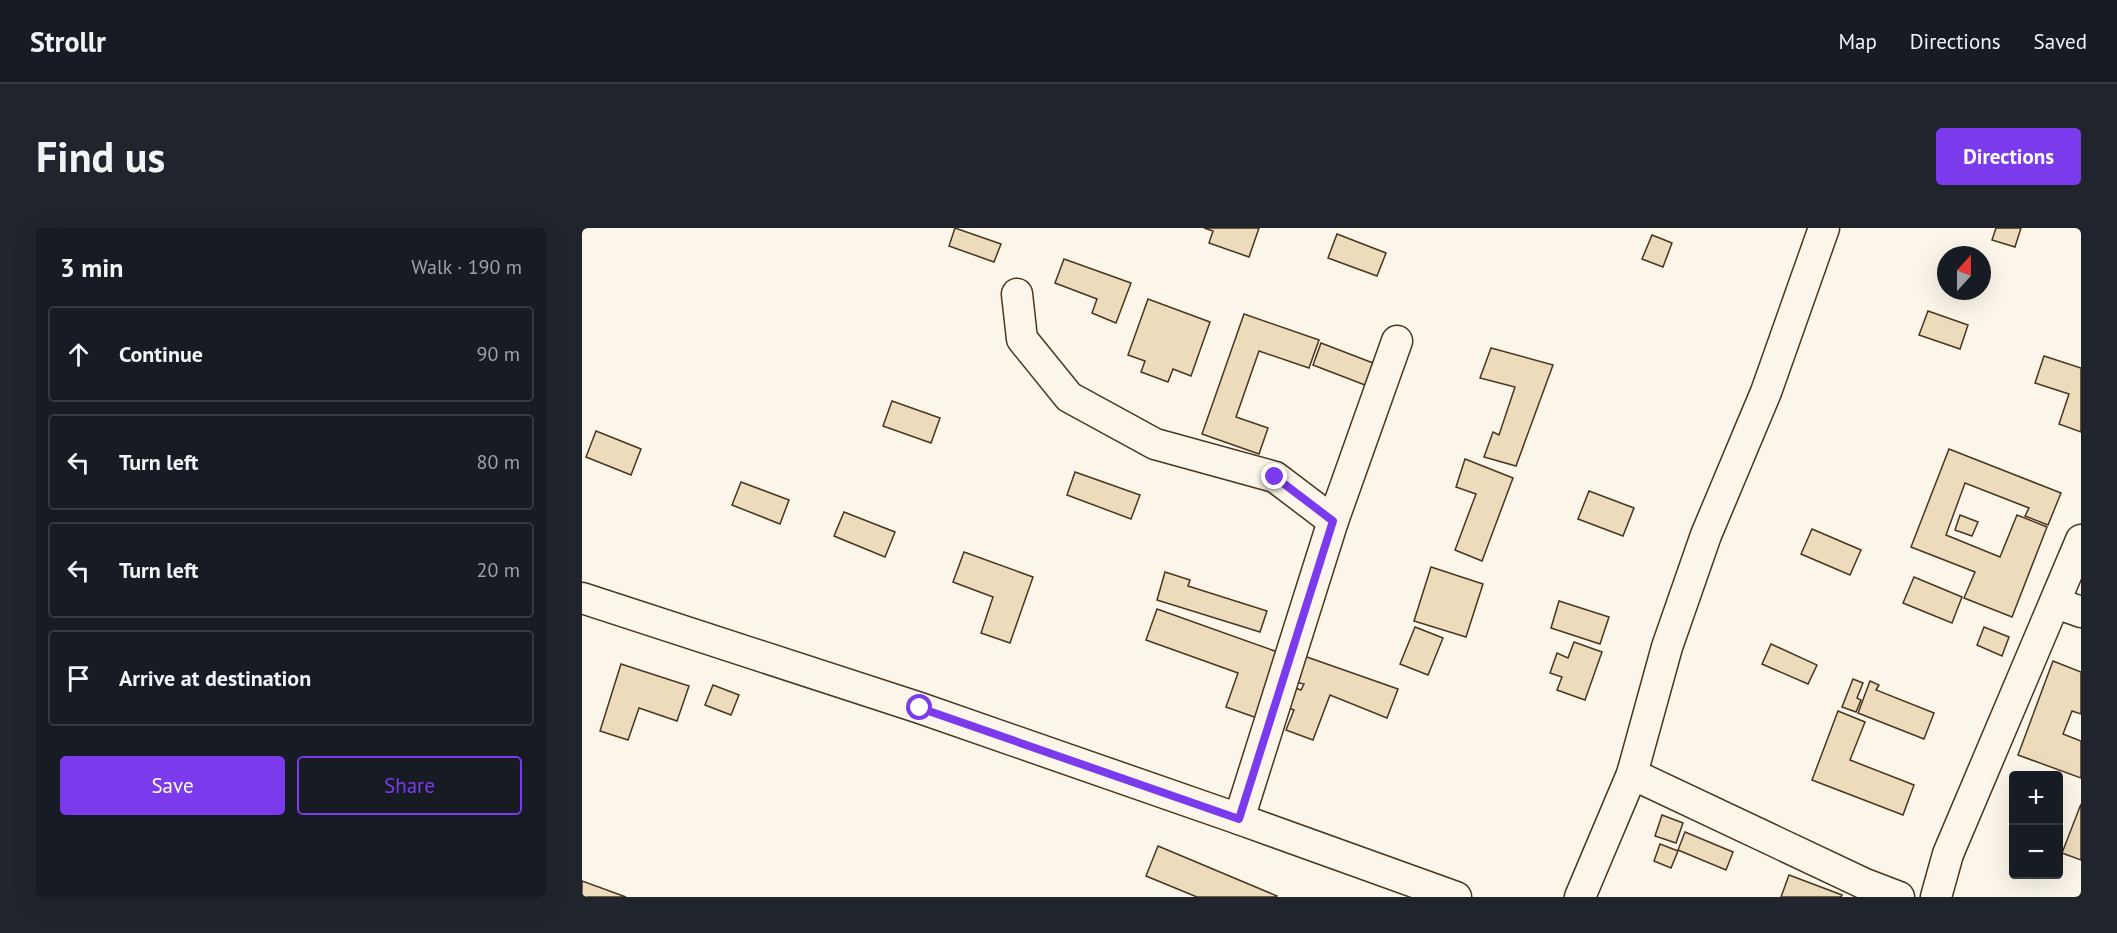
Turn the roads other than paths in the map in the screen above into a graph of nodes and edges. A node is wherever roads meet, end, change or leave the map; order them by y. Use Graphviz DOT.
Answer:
graph roads {
  1 [pos="1824,228"];
  2 [pos="1017,294"];
  3 [pos="1397,341"];
  4 [pos="1333,521"];
  5 [pos="2081,540"];
  6 [pos="582,598"];
  7 [pos="2068,608"];
  8 [pos="1632,774"];
  9 [pos="1239,819"];
  10 [pos="1862,890"];
  11 [pos="1456,897"];
  12 [pos="1580,897"];
  13 [pos="1899,897"];
  14 [pos="1936,897"];
  1 -- 8 [label="street"];
  2 -- 4 [label="street"];
  3 -- 4 [label="street"];
  4 -- 9 [label="street"];
  5 -- 7 [label="street"];
  6 -- 9 [label="street"];
  7 -- 14 [label="street"];
  8 -- 10 [label="street"];
  8 -- 12 [label="street"];
  9 -- 11 [label="street"];
  10 -- 13 [label="street"];
}
